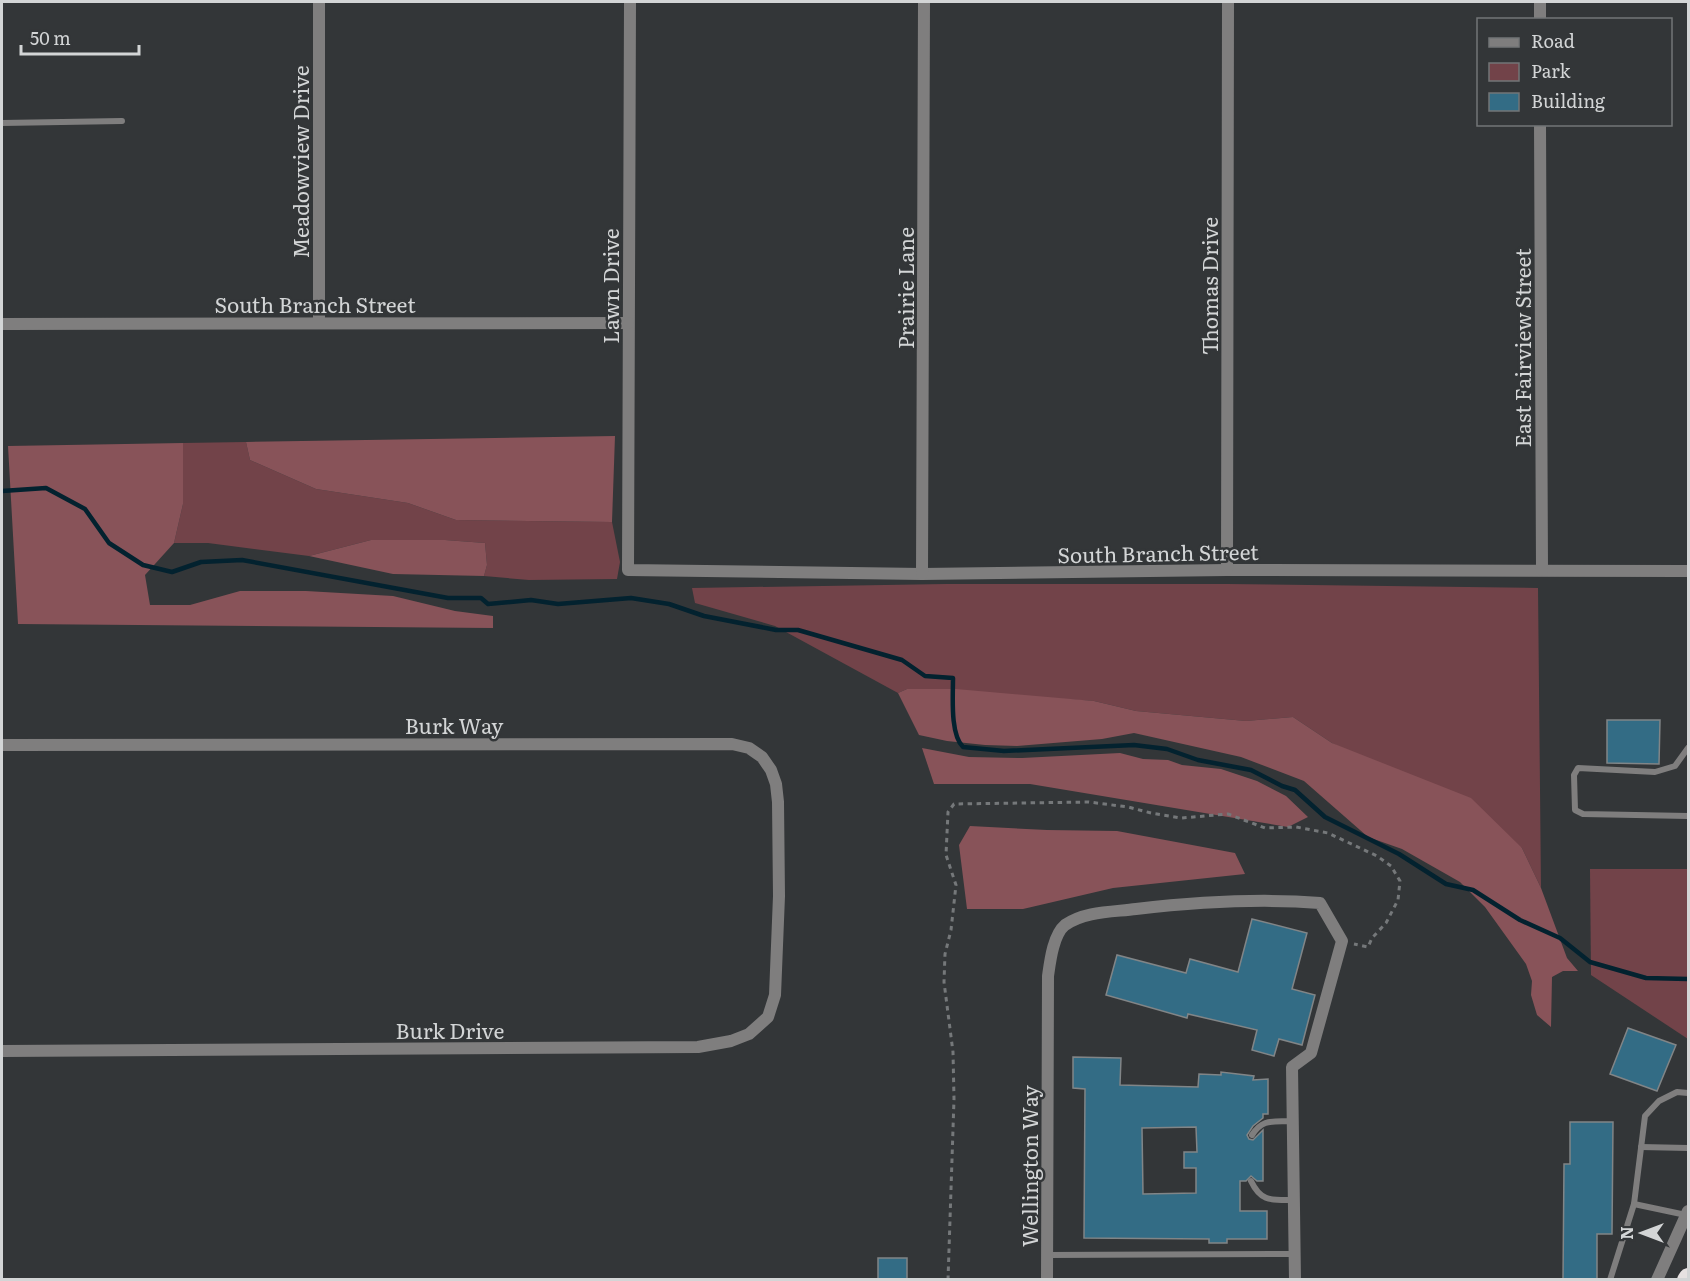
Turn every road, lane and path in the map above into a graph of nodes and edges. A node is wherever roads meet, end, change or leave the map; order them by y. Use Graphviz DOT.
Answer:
graph roads {
  1 [pos="319,2"];
  2 [pos="630,2"];
  3 [pos="924,2"];
  4 [pos="1228,2"];
  5 [pos="1540,2"];
  6 [pos="1540,18"];
  7 [pos="122,121"];
  8 [pos="2,123"];
  9 [pos="1540,126"];
  10 [pos="319,323"];
  11 [pos="628,323"];
  12 [pos="2,324"];
  13 [pos="628,570"];
  14 [pos="1227,570"];
  15 [pos="1542,570"];
  16 [pos="1689,571"];
  17 [pos="922,574"];
  18 [pos="2,745"];
  19 [pos="1689,748"];
  20 [pos="1689,816"];
  21 [pos="779,896"];
  22 [pos="1342,941"];
  23 [pos="2,1051"];
  24 [pos="1689,1093"];
  25 [pos="1292,1121"];
  26 [pos="1252,1135"];
  27 [pos="1641,1147"];
  28 [pos="1689,1148"];
  29 [pos="1251,1181"];
  30 [pos="1293,1200"];
  31 [pos="1634,1204"];
  32 [pos="1688,1213"];
  33 [pos="1295,1254"];
  34 [pos="1047,1255"];
  35 [pos="948,1280"];
  36 [pos="1047,1280"];
  37 [pos="1295,1280"];
  38 [pos="1610,1280"];
  39 [pos="1657,1280"];
  1 -- 10 [label="street, Meadowview Drive"];
  2 -- 11 [label="street, Lawn Drive"];
  3 -- 17 [label="street, Prairie Lane"];
  4 -- 14 [label="street, Thomas Drive"];
  5 -- 6 [label="street"];
  7 -- 8 [label="lane"];
  9 -- 15 [label="street, East Fairview Street"];
  10 -- 11 [label="street, South Branch Street"];
  10 -- 12 [label="street, South Branch Street"];
  11 -- 13 [label="street, Lawn Drive"];
  13 -- 17 [label="street, South Branch Street"];
  14 -- 15 [label="street, South Branch Street"];
  14 -- 17 [label="street, South Branch Street"];
  15 -- 16 [label="street, South Branch Street"];
  18 -- 21 [label="street, Burk Way"];
  19 -- 20 [label="lane"];
  21 -- 23 [label="street, Burk Drive"];
  22 -- 25 [label="street"];
  22 -- 34 [label="street, Wellington Way"];
  22 -- 35 [label="path"];
  24 -- 27 [label="lane"];
  25 -- 26 [label="lane"];
  25 -- 30 [label="street"];
  27 -- 28 [label="lane"];
  27 -- 31 [label="lane"];
  29 -- 30 [label="lane"];
  30 -- 33 [label="street"];
  31 -- 32 [label="lane"];
  31 -- 38 [label="lane"];
  32 -- 39 [label="street"];
  33 -- 34 [label="lane"];
  33 -- 37 [label="street"];
  34 -- 36 [label="street, Wellington Way"];
}
